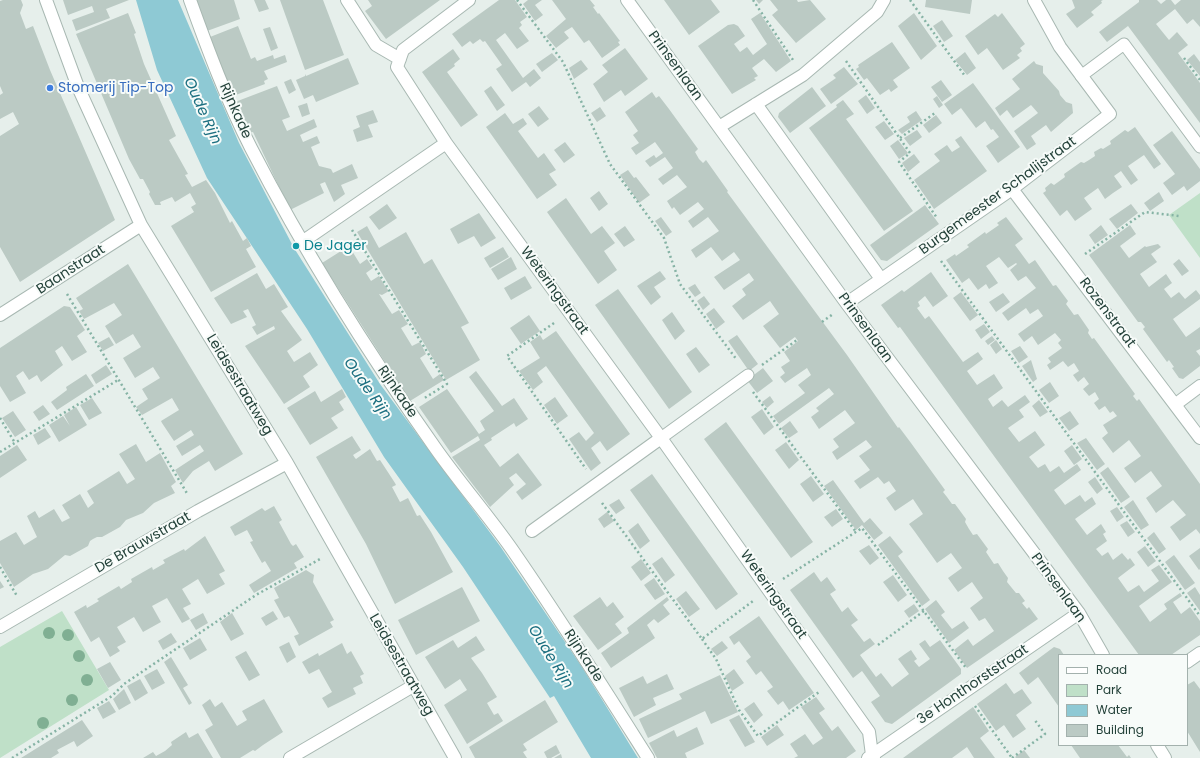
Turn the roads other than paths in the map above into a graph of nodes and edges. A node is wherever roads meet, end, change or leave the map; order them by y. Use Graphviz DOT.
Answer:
graph roads {
  1 [pos="46,0"];
  2 [pos="190,0"];
  3 [pos="347,0"];
  4 [pos="469,0"];
  5 [pos="627,0"];
  6 [pos="884,0"];
  7 [pos="1034,0"];
  8 [pos="400,59"];
  9 [pos="1081,76"];
  10 [pos="756,104"];
  11 [pos="720,127"];
  12 [pos="446,143"];
  13 [pos="1200,147"];
  14 [pos="1012,189"];
  15 [pos="141,224"];
  16 [pos="302,242"];
  17 [pos="881,279"];
  18 [pos="847,303"];
  19 [pos="0,315"];
  20 [pos="746,377"];
  21 [pos="1200,386"];
  22 [pos="1176,404"];
  23 [pos="661,438"];
  24 [pos="1200,438"];
  25 [pos="286,463"];
  26 [pos="532,531"];
  27 [pos="1079,614"];
  28 [pos="0,627"];
  29 [pos="1200,653"];
  30 [pos="1102,654"];
  31 [pos="1188,661"];
  32 [pos="413,686"];
  33 [pos="1158,746"];
  34 [pos="871,757"];
  35 [pos="290,758"];
  36 [pos="455,758"];
  37 [pos="648,758"];
  38 [pos="1165,758"];
  1 -- 15 [label="street, Leidsestraatweg"];
  2 -- 16 [label="street, Rijnkade"];
  3 -- 8 [label="street"];
  4 -- 8 [label="street"];
  5 -- 11 [label="street, Prinsenlaan"];
  6 -- 10 [label="street"];
  7 -- 9 [label="street, Burgemeester Schalijstraat"];
  8 -- 12 [label="street, Weteringstraat"];
  9 -- 13 [label="lane"];
  9 -- 14 [label="street, Burgemeester Schalijstraat"];
  10 -- 11 [label="street"];
  10 -- 17 [label="street"];
  11 -- 18 [label="street, Prinsenlaan"];
  12 -- 16 [label="street"];
  12 -- 23 [label="street, Weteringstraat"];
  14 -- 17 [label="street, Burgemeester Schalijstraat"];
  14 -- 22 [label="street, Rozenstraat"];
  15 -- 19 [label="street, Baanstraat"];
  15 -- 25 [label="street, Leidsestraatweg"];
  16 -- 37 [label="street, Rijnkade"];
  17 -- 18 [label="street, Burgemeester Schalijstraat"];
  18 -- 27 [label="street, Prinsenlaan"];
  20 -- 23 [label="lane"];
  21 -- 22 [label="street"];
  22 -- 24 [label="street, Rozenstraat"];
  23 -- 26 [label="street"];
  23 -- 34 [label="street, Weteringstraat"];
  25 -- 28 [label="street, De Brauwstraat"];
  25 -- 32 [label="street, Leidsestraatweg"];
  27 -- 30 [label="street, Prinsenlaan"];
  27 -- 34 [label="street, 3e Honthorststraat"];
  29 -- 31 [label="street"];
  32 -- 35 [label="street"];
  32 -- 36 [label="street, Leidsestraatweg"];
  33 -- 38 [label="street"];
}
